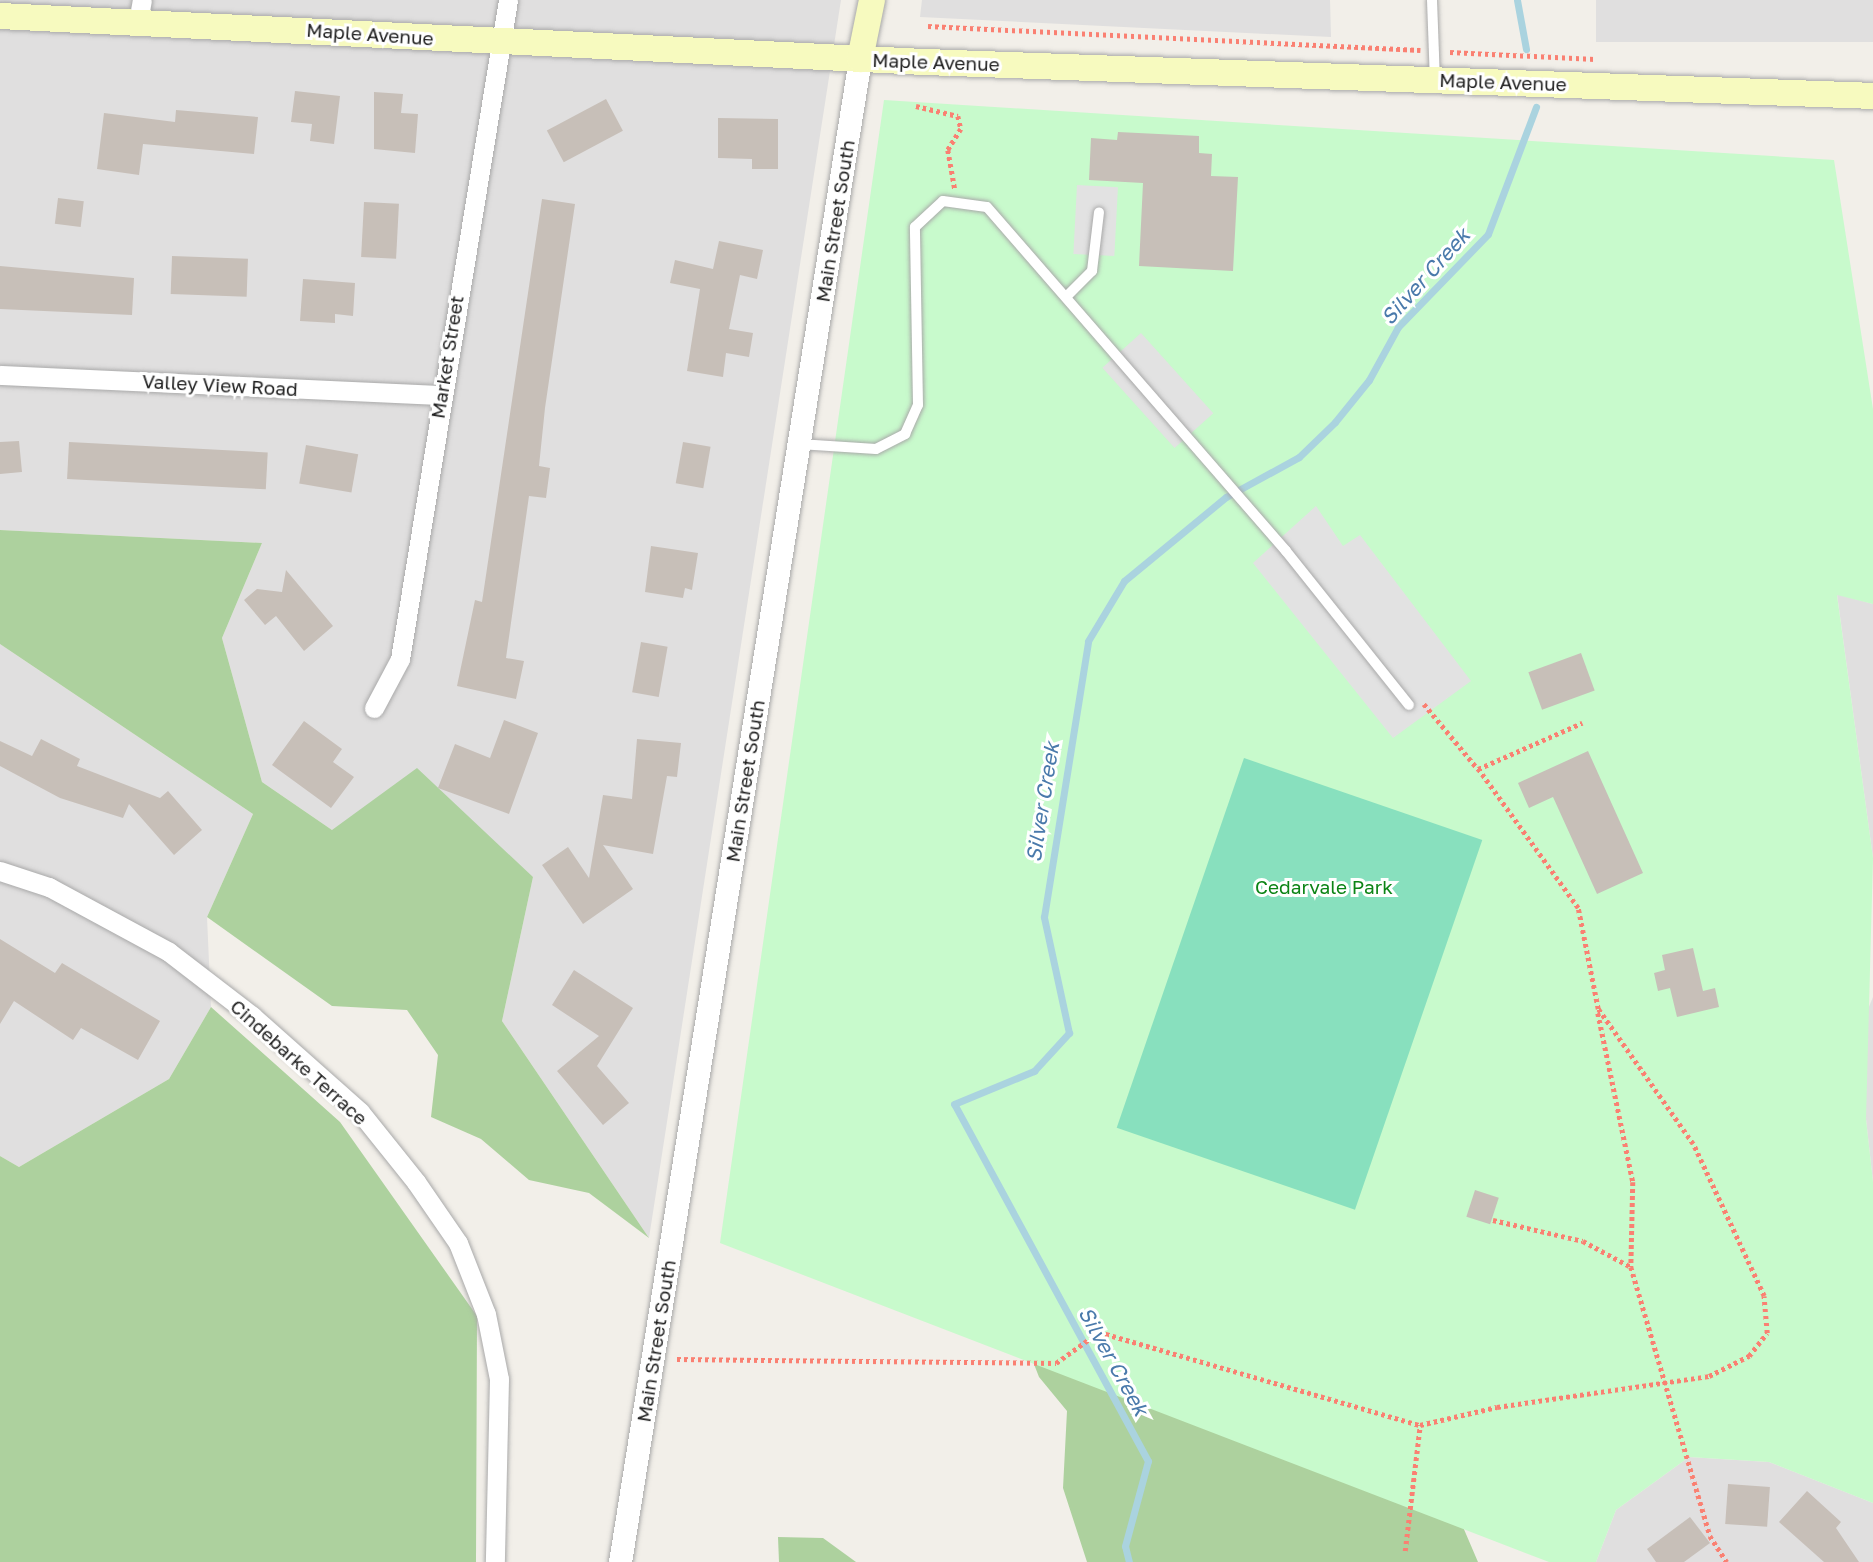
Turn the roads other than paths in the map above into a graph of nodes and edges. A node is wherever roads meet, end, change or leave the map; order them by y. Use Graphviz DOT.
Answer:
graph roads {
  1 [pos="508,0"];
  2 [pos="873,0"];
  3 [pos="1432,0"];
  4 [pos="140,11"];
  5 [pos="0,16"];
  6 [pos="501,43"];
  7 [pos="860,59"];
  8 [pos="1435,80"];
  9 [pos="1873,96"];
  10 [pos="1099,212"];
  11 [pos="1066,297"];
  12 [pos="0,375"];
  13 [pos="441,394"];
  14 [pos="799,444"];
  15 [pos="1409,705"];
  16 [pos="374,708"];
  17 [pos="0,872"];
  18 [pos="495,1562"];
  19 [pos="620,1562"];
  1 -- 6 [label="street, Market Street"];
  2 -- 7 [label="main road, Main Street South"];
  3 -- 8 [label="lane"];
  4 -- 5 [label="main road, Maple Avenue"];
  4 -- 6 [label="main road, Maple Avenue"];
  6 -- 7 [label="main road, Maple Avenue"];
  6 -- 13 [label="street, Market Street"];
  7 -- 8 [label="main road, Maple Avenue"];
  7 -- 14 [label="street, Main Street South"];
  8 -- 9 [label="main road, Maple Avenue"];
  10 -- 11 [label="lane"];
  11 -- 14 [label="lane"];
  11 -- 15 [label="lane"];
  12 -- 13 [label="street, Valley View Road"];
  13 -- 16 [label="street, Market Street"];
  14 -- 19 [label="street, Main Street South"];
  17 -- 18 [label="street, Cindebarke Terrace"];
}
